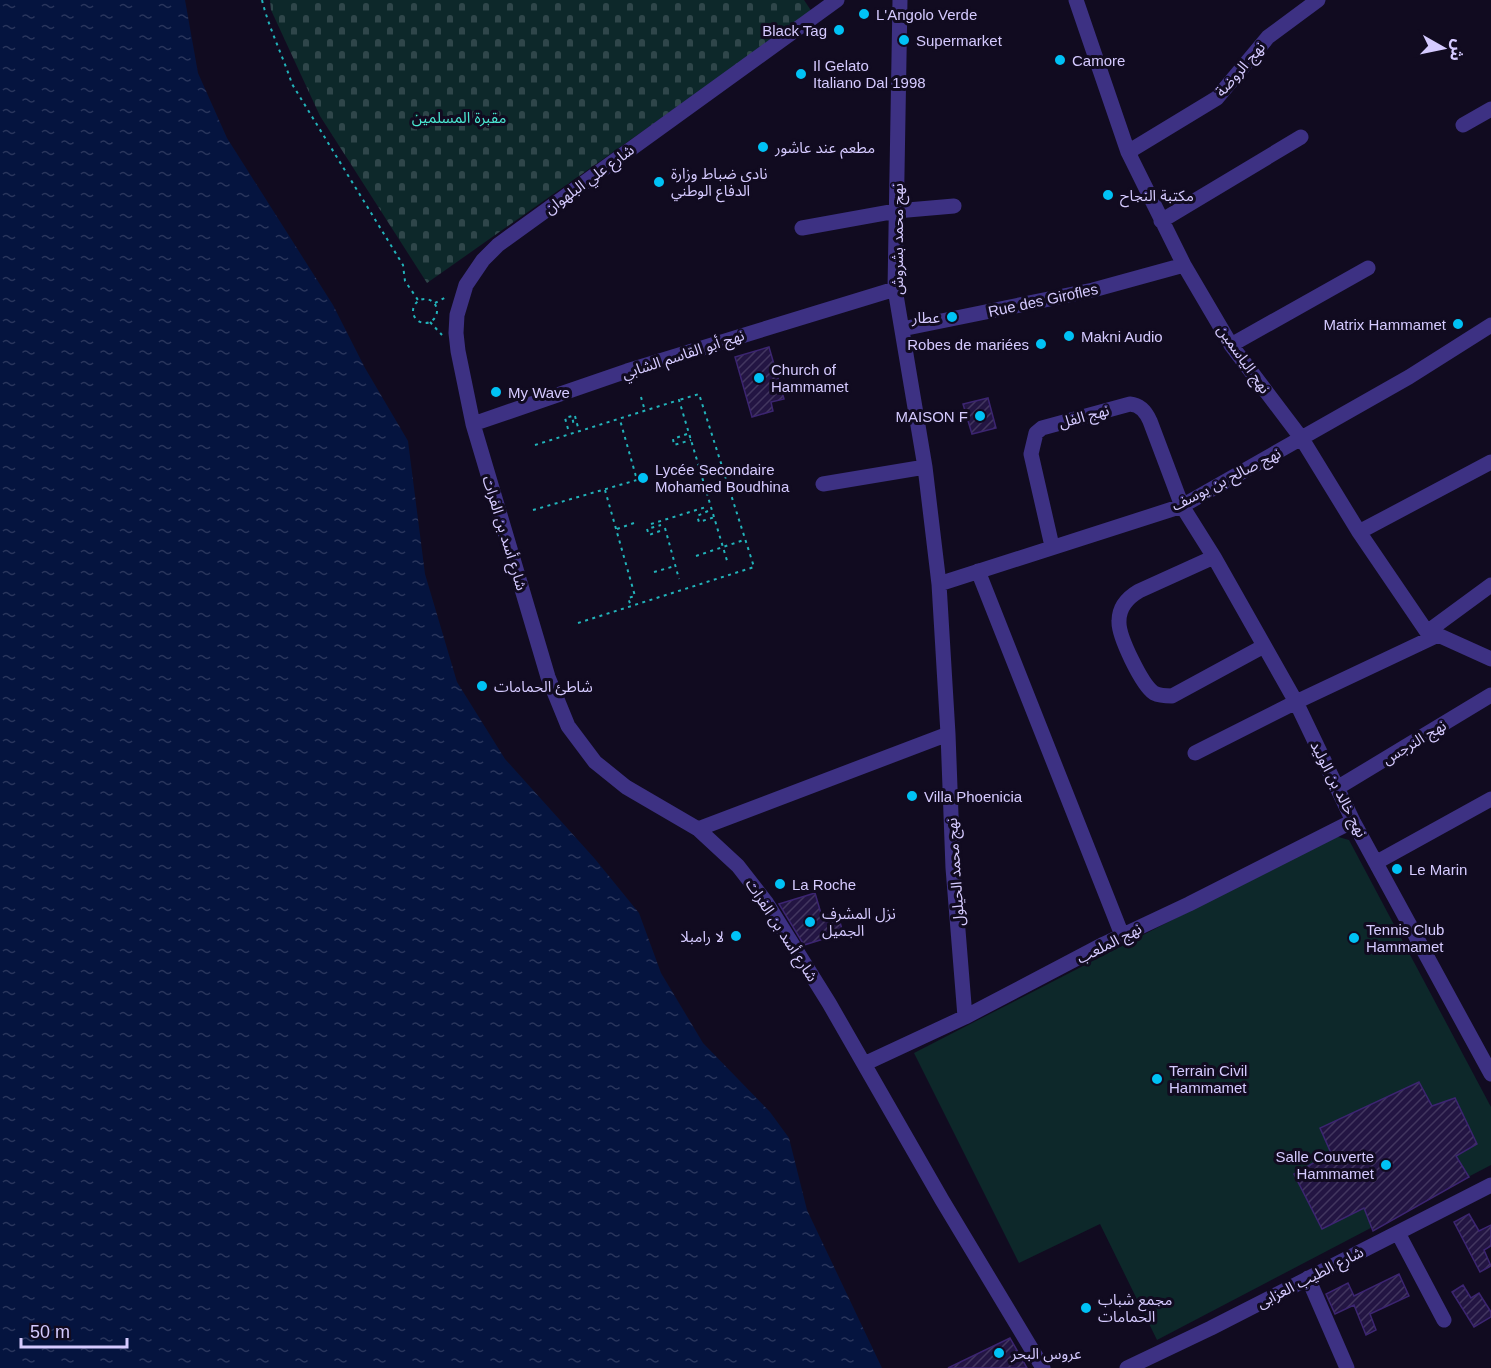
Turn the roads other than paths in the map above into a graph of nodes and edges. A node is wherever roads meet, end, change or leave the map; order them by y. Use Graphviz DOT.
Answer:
graph roads {
  1 [pos="837,0"];
  2 [pos="900,0"];
  3 [pos="1076,0"];
  4 [pos="1318,0"];
  5 [pos="1491,109"];
  6 [pos="1463,125"];
  7 [pos="1301,137"];
  8 [pos="1128,152"];
  9 [pos="954,206"];
  10 [pos="896,211"];
  11 [pos="1161,221"];
  12 [pos="802,228"];
  13 [pos="1184,265"];
  14 [pos="1368,268"];
  15 [pos="894,289"];
  16 [pos="1491,325"];
  17 [pos="902,329"];
  18 [pos="1231,345"];
  19 [pos="473,424"];
  20 [pos="1302,439"];
  21 [pos="1491,462"];
  22 [pos="925,467"];
  23 [pos="823,484"];
  24 [pos="1182,506"];
  25 [pos="1359,532"];
  26 [pos="1052,546"];
  27 [pos="1214,557"];
  28 [pos="978,571"];
  29 [pos="939,584"];
  30 [pos="1491,585"];
  31 [pos="1432,634"];
  32 [pos="1264,646"];
  33 [pos="1491,660"];
  34 [pos="1491,695"];
  35 [pos="1296,702"];
  36 [pos="948,734"];
  37 [pos="1195,753"];
  38 [pos="1337,788"];
  39 [pos="1491,799"];
  40 [pos="1353,821"];
  41 [pos="698,829"];
  42 [pos="1377,862"];
  43 [pos="1122,935"];
  44 [pos="965,1017"];
  45 [pos="864,1064"];
  46 [pos="1491,1074"];
  47 [pos="1491,1185"];
  48 [pos="1398,1233"];
  49 [pos="1308,1278"];
  50 [pos="1444,1320"];
  51 [pos="1042,1368"];
  52 [pos="1127,1368"];
  53 [pos="1347,1368"];
  1 -- 19 [label="street, شارع علي البلهوان"];
  2 -- 10 [label="street, نهج محمد بشروش"];
  3 -- 8 [label="street, نهج الياسمين"];
  4 -- 8 [label="street, نهج الروضة"];
  5 -- 6 [label="street"];
  7 -- 11 [label="street"];
  8 -- 11 [label="street, نهج الياسمين"];
  9 -- 10 [label="street"];
  10 -- 12 [label="street"];
  10 -- 15 [label="street, نهج محمد بشروش"];
  11 -- 13 [label="street, نهج الياسمين"];
  13 -- 17 [label="street, Rue des Girofles"];
  13 -- 18 [label="street, نهج الياسمين"];
  14 -- 18 [label="street"];
  15 -- 17 [label="street, نهج محمد بشروش"];
  15 -- 19 [label="street, نهج أبو القاسم الشابي"];
  16 -- 20 [label="street, نهج صالح بن يوسف"];
  17 -- 22 [label="street, نهج محمد بشروش"];
  18 -- 20 [label="street, نهج الياسمين"];
  19 -- 41 [label="street, شارع أسد بن الفرات"];
  20 -- 24 [label="street, نهج صالح بن يوسف"];
  20 -- 25 [label="street, نهج الياسمين"];
  21 -- 25 [label="street"];
  22 -- 23 [label="street"];
  22 -- 29 [label="street, نهج محمد بشروش"];
  24 -- 26 [label="street, نهج صالح بن يوسف"];
  24 -- 26 [label="street, نهج الفل"];
  24 -- 27 [label="street, نهج خالد بن الوليد"];
  25 -- 31 [label="street, نهج الياسمين"];
  26 -- 28 [label="street, نهج صالح بن يوسف"];
  27 -- 32 [label="street, نهج خالد بن الوليد"];
  27 -- 32 [label="street"];
  28 -- 29 [label="street, نهج صالح بن يوسف"];
  28 -- 43 [label="street"];
  29 -- 36 [label="street, نهج محمد الحيلول"];
  30 -- 31 [label="street"];
  31 -- 33 [label="street"];
  31 -- 35 [label="street"];
  32 -- 35 [label="street, نهج خالد بن الوليد"];
  34 -- 38 [label="street, نهج النرجس"];
  35 -- 37 [label="street"];
  35 -- 38 [label="street, نهج خالد بن الوليد"];
  36 -- 41 [label="street"];
  36 -- 44 [label="street, نهج محمد الحيلول"];
  38 -- 40 [label="street, نهج خالد بن الوليد"];
  39 -- 42 [label="street"];
  40 -- 42 [label="street, نهج خالد بن الوليد"];
  40 -- 43 [label="street, نهج الملعب"];
  41 -- 45 [label="street, شارع أسد بن الفرات"];
  42 -- 46 [label="street, نهج خالد بن الوليد"];
  43 -- 44 [label="street, نهج الملعب"];
  44 -- 45 [label="street, نهج الملعب"];
  45 -- 51 [label="street, شارع أسد بن الفرات"];
  47 -- 48 [label="street, شارع الطيب العزابى"];
  48 -- 49 [label="street, شارع الطيب العزابى"];
  48 -- 50 [label="street"];
  49 -- 52 [label="street, شارع الطيب العزابى"];
  49 -- 53 [label="street"];
}
